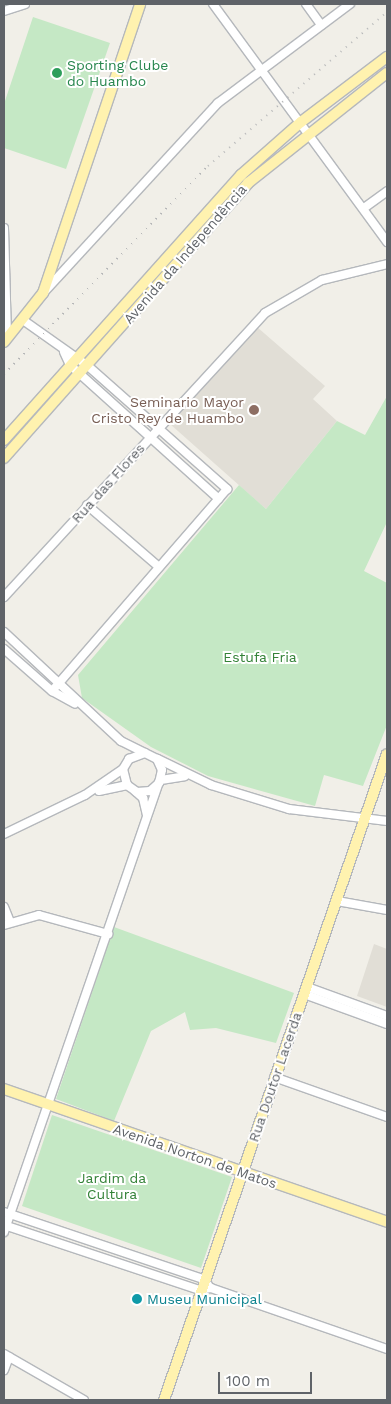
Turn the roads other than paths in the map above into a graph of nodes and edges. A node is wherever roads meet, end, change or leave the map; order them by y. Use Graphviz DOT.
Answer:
graph roads {
  1 [pos="25,4"];
  2 [pos="140,4"];
  3 [pos="213,4"];
  4 [pos="306,4"];
  5 [pos="350,4"];
  6 [pos="4,11"];
  7 [pos="321,25"];
  8 [pos="386,60"];
  9 [pos="261,71"];
  10 [pos="387,73"];
  11 [pos="301,122"];
  12 [pos="309,132"];
  13 [pos="387,191"];
  14 [pos="364,208"];
  15 [pos="4,228"];
  16 [pos="387,242"];
  17 [pos="387,264"];
  18 [pos="42,293"];
  19 [pos="5,306"];
  20 [pos="23,320"];
  21 [pos="5,340"];
  22 [pos="74,361"];
  23 [pos="88,366"];
  24 [pos="81,374"];
  25 [pos="18,424"];
  26 [pos="158,428"];
  27 [pos="27,433"];
  28 [pos="150,437"];
  29 [pos="4,440"];
  30 [pos="4,458"];
  31 [pos="219,499"];
  32 [pos="87,505"];
  33 [pos="158,567"];
  34 [pos="4,597"];
  35 [pos="4,632"];
  36 [pos="4,649"];
  37 [pos="59,682"];
  38 [pos="52,691"];
  39 [pos="79,705"];
  40 [pos="121,741"];
  41 [pos="148,754"];
  42 [pos="387,754"];
  43 [pos="124,766"];
  44 [pos="192,776"];
  45 [pos="160,782"];
  46 [pos="129,787"];
  47 [pos="85,795"];
  48 [pos="147,817"];
  49 [pos="364,820"];
  50 [pos="387,821"];
  51 [pos="4,834"];
  52 [pos="337,901"];
  53 [pos="4,907"];
  54 [pos="387,910"];
  55 [pos="7,924"];
  56 [pos="108,934"];
  57 [pos="305,990"];
  58 [pos="364,1012"];
  59 [pos="387,1016"];
  60 [pos="387,1024"];
  61 [pos="274,1077"];
  62 [pos="4,1089"];
  63 [pos="48,1104"];
  64 [pos="387,1117"];
  65 [pos="241,1172"];
  66 [pos="7,1213"];
  67 [pos="387,1222"];
  68 [pos="4,1228"];
  69 [pos="64,1231"];
  70 [pos="61,1244"];
  71 [pos="134,1256"];
  72 [pos="131,1267"];
  73 [pos="203,1279"];
  74 [pos="211,1288"];
  75 [pos="199,1290"];
  76 [pos="387,1349"];
  77 [pos="7,1355"];
  78 [pos="4,1370"];
  79 [pos="84,1400"];
  80 [pos="164,1400"];
  1 -- 6 [label="street"];
  2 -- 18 [label="main road"];
  3 -- 9 [label="street"];
  4 -- 7 [label="street"];
  5 -- 7 [label="street"];
  7 -- 9 [label="street"];
  8 -- 11 [label="main road, Avenida da Independência"];
  9 -- 11 [label="street"];
  9 -- 18 [label="street"];
  10 -- 12 [label="main road, Avenida da Independência"];
  11 -- 12 [label="street"];
  11 -- 22 [label="main road, Avenida da Independência"];
  12 -- 14 [label="street"];
  12 -- 23 [label="main road, Avenida da Independência"];
  13 -- 14 [label="street"];
  14 -- 16 [label="street"];
  15 -- 19 [label="street"];
  17 -- 26 [label="street, Rua das Flores"];
  18 -- 20 [label="main road"];
  19 -- 21 [label="street"];
  20 -- 21 [label="main road"];
  20 -- 22 [label="street"];
  22 -- 23 [label="street"];
  22 -- 24 [label="street"];
  22 -- 25 [label="main road, Avenida da Independência"];
  23 -- 24 [label="main road, Avenida da Independência"];
  23 -- 26 [label="street"];
  24 -- 27 [label="main road, Avenida da Independência"];
  24 -- 28 [label="street"];
  25 -- 27 [label="main road"];
  25 -- 29 [label="main road, Avenida da Independência"];
  26 -- 28 [label="street, Rua das Flores"];
  26 -- 31 [label="street"];
  27 -- 30 [label="main road, Avenida da Independência"];
  28 -- 31 [label="street"];
  28 -- 32 [label="street, Rua das Flores"];
  31 -- 33 [label="street"];
  32 -- 33 [label="street"];
  32 -- 34 [label="street, Rua das Flores"];
  33 -- 37 [label="street"];
  35 -- 37 [label="street"];
  36 -- 38 [label="street"];
  37 -- 38 [label="street"];
  37 -- 39 [label="street"];
  38 -- 39 [label="street"];
  39 -- 40 [label="street"];
  40 -- 41 [label="street"];
  40 -- 43 [label="street"];
  41 -- 43 [label="street"];
  41 -- 44 [label="street"];
  41 -- 45 [label="street"];
  42 -- 49 [label="main road, Rua Doutor Lacerda"];
  43 -- 46 [label="street"];
  43 -- 47 [label="street"];
  44 -- 45 [label="street"];
  44 -- 49 [label="street"];
  45 -- 46 [label="street"];
  45 -- 48 [label="street"];
  46 -- 47 [label="street"];
  46 -- 48 [label="street"];
  47 -- 51 [label="street"];
  48 -- 56 [label="street"];
  49 -- 50 [label="street"];
  49 -- 52 [label="main road, Rua Doutor Lacerda"];
  52 -- 54 [label="street"];
  52 -- 57 [label="main road, Rua Doutor Lacerda"];
  53 -- 55 [label="street"];
  55 -- 56 [label="street"];
  56 -- 63 [label="street"];
  57 -- 58 [label="street"];
  57 -- 61 [label="main road, Rua Doutor Lacerda"];
  58 -- 59 [label="street"];
  58 -- 60 [label="street"];
  61 -- 64 [label="street"];
  61 -- 65 [label="main road, Rua Doutor Lacerda"];
  62 -- 63 [label="main road, Avenida Norton de Matos"];
  63 -- 65 [label="main road, Avenida Norton de Matos"];
  63 -- 66 [label="street"];
  65 -- 67 [label="main road, Avenida Norton de Matos"];
  65 -- 73 [label="main road, Rua Doutor Lacerda"];
  66 -- 68 [label="street"];
  66 -- 69 [label="street"];
  68 -- 70 [label="street"];
  69 -- 70 [label="street"];
  69 -- 71 [label="street"];
  70 -- 72 [label="street"];
  71 -- 72 [label="street"];
  71 -- 73 [label="street"];
  72 -- 75 [label="street"];
  73 -- 74 [label="street"];
  73 -- 75 [label="main road, Rua Doutor Lacerda"];
  74 -- 75 [label="street"];
  74 -- 76 [label="street"];
  75 -- 80 [label="main road, Rua Doutor Lacerda"];
  77 -- 78 [label="street"];
  77 -- 79 [label="street"];
}
